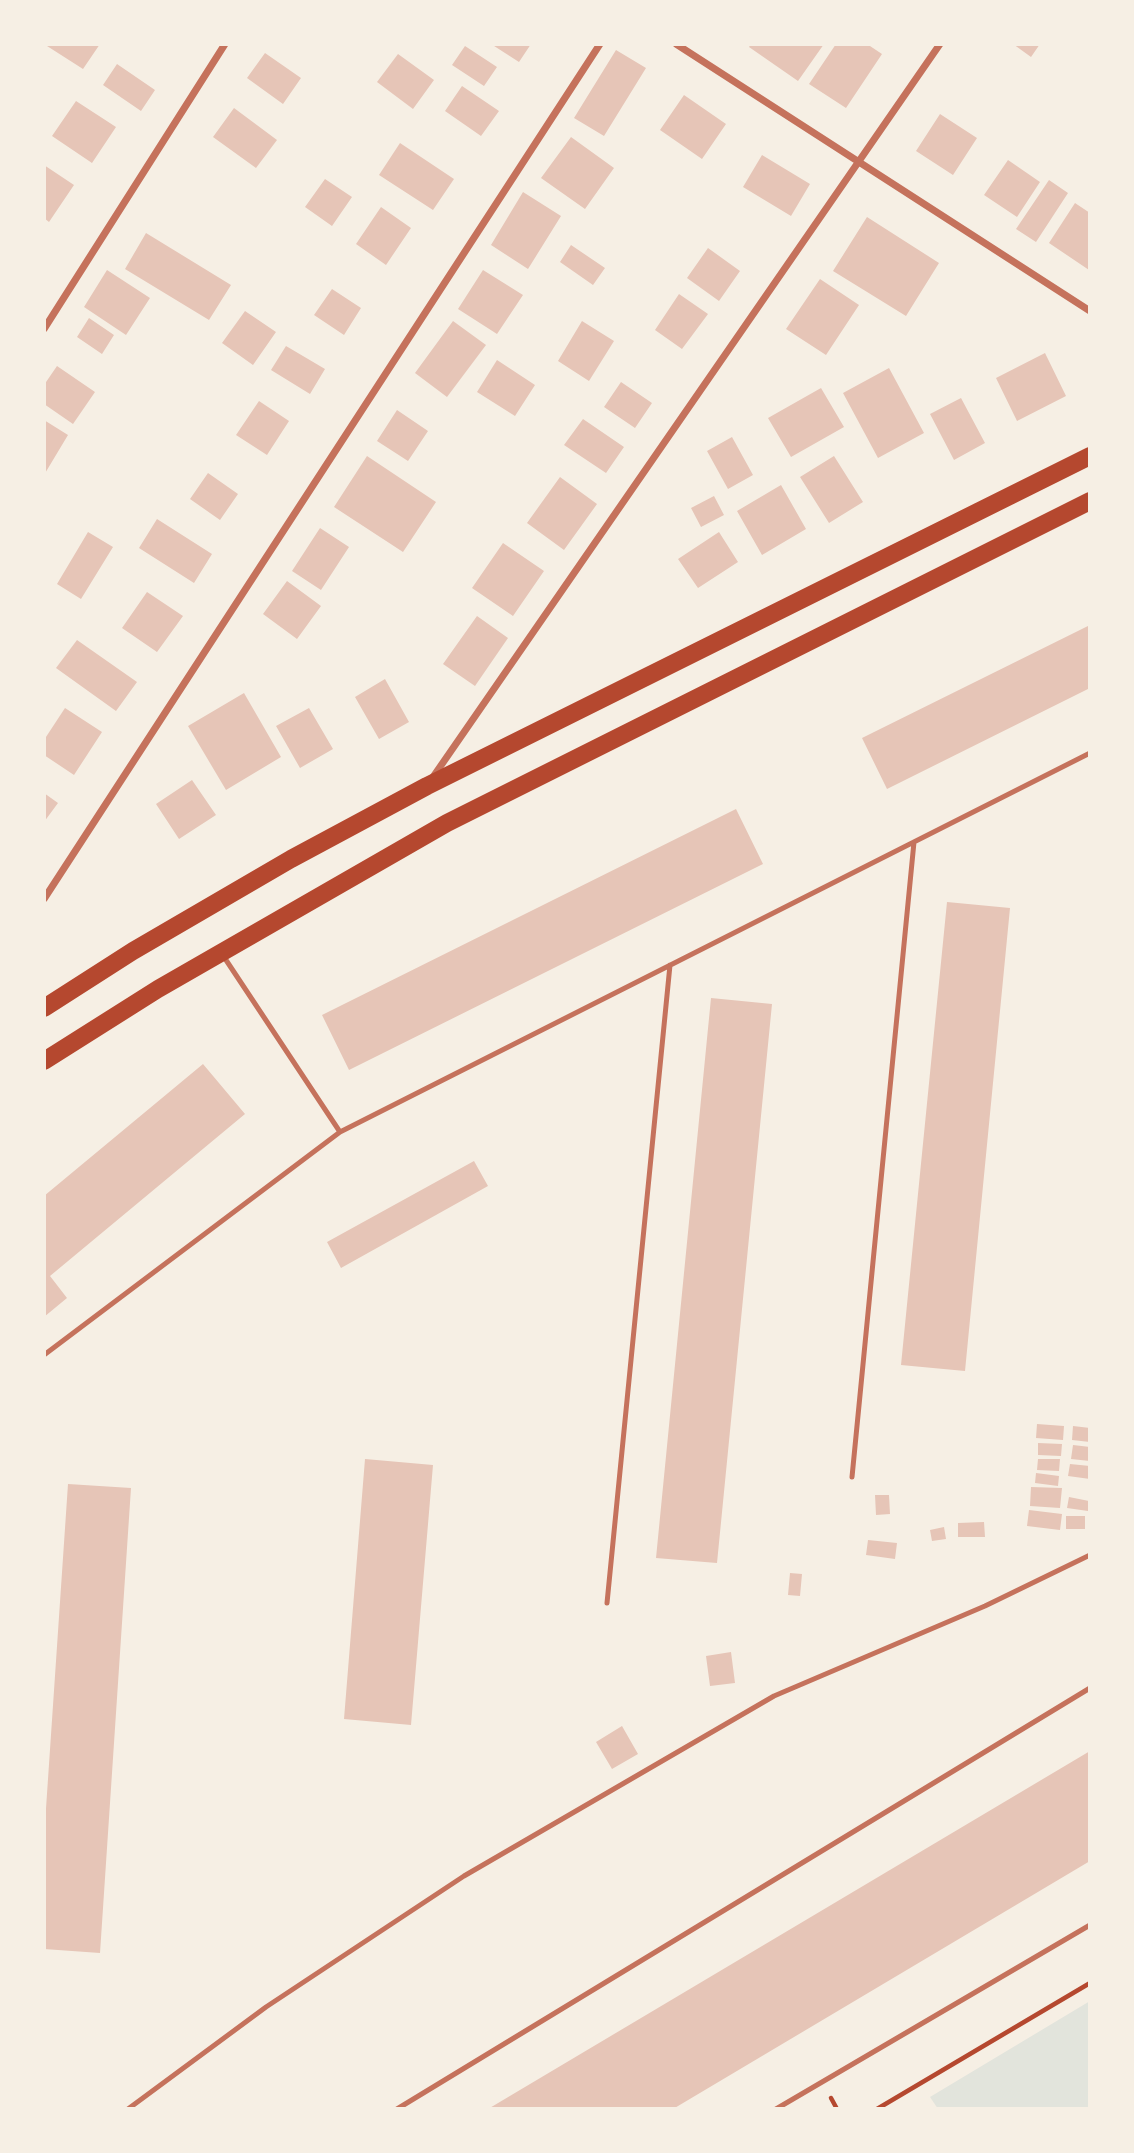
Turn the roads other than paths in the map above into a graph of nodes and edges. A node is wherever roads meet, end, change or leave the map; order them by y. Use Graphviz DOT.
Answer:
graph roads {
  1 [pos="225,44"];
  2 [pos="600,44"];
  3 [pos="676,44"];
  4 [pos="940,44"];
  5 [pos="860,162"];
  6 [pos="1090,311"];
  7 [pos="44,329"];
  8 [pos="1090,456"];
  9 [pos="1090,501"];
  10 [pos="1090,753"];
  11 [pos="427,786"];
  12 [pos="914,842"];
  13 [pos="44,899"];
  14 [pos="221,952"];
  15 [pos="670,965"];
  16 [pos="44,1008"];
  17 [pos="44,1061"];
  18 [pos="340,1132"];
  19 [pos="44,1355"];
  20 [pos="852,1477"];
  21 [pos="1090,1555"];
  22 [pos="607,1604"];
  23 [pos="1090,1688"];
  24 [pos="1090,1925"];
  25 [pos="128,2109"];
  26 [pos="397,2109"];
  27 [pos="776,2109"];
  1 -- 7 [label="street"];
  2 -- 13 [label="street"];
  3 -- 5 [label="street"];
  4 -- 5 [label="street"];
  5 -- 6 [label="street"];
  5 -- 11 [label="street"];
  8 -- 11 [label="main road"];
  9 -- 14 [label="main road"];
  10 -- 12 [label="lane"];
  11 -- 16 [label="main road"];
  12 -- 15 [label="lane"];
  12 -- 20 [label="lane"];
  14 -- 17 [label="main road"];
  14 -- 18 [label="lane"];
  15 -- 18 [label="lane"];
  15 -- 22 [label="lane"];
  18 -- 19 [label="lane"];
  21 -- 25 [label="lane"];
  23 -- 26 [label="lane"];
  24 -- 27 [label="lane"];
}
